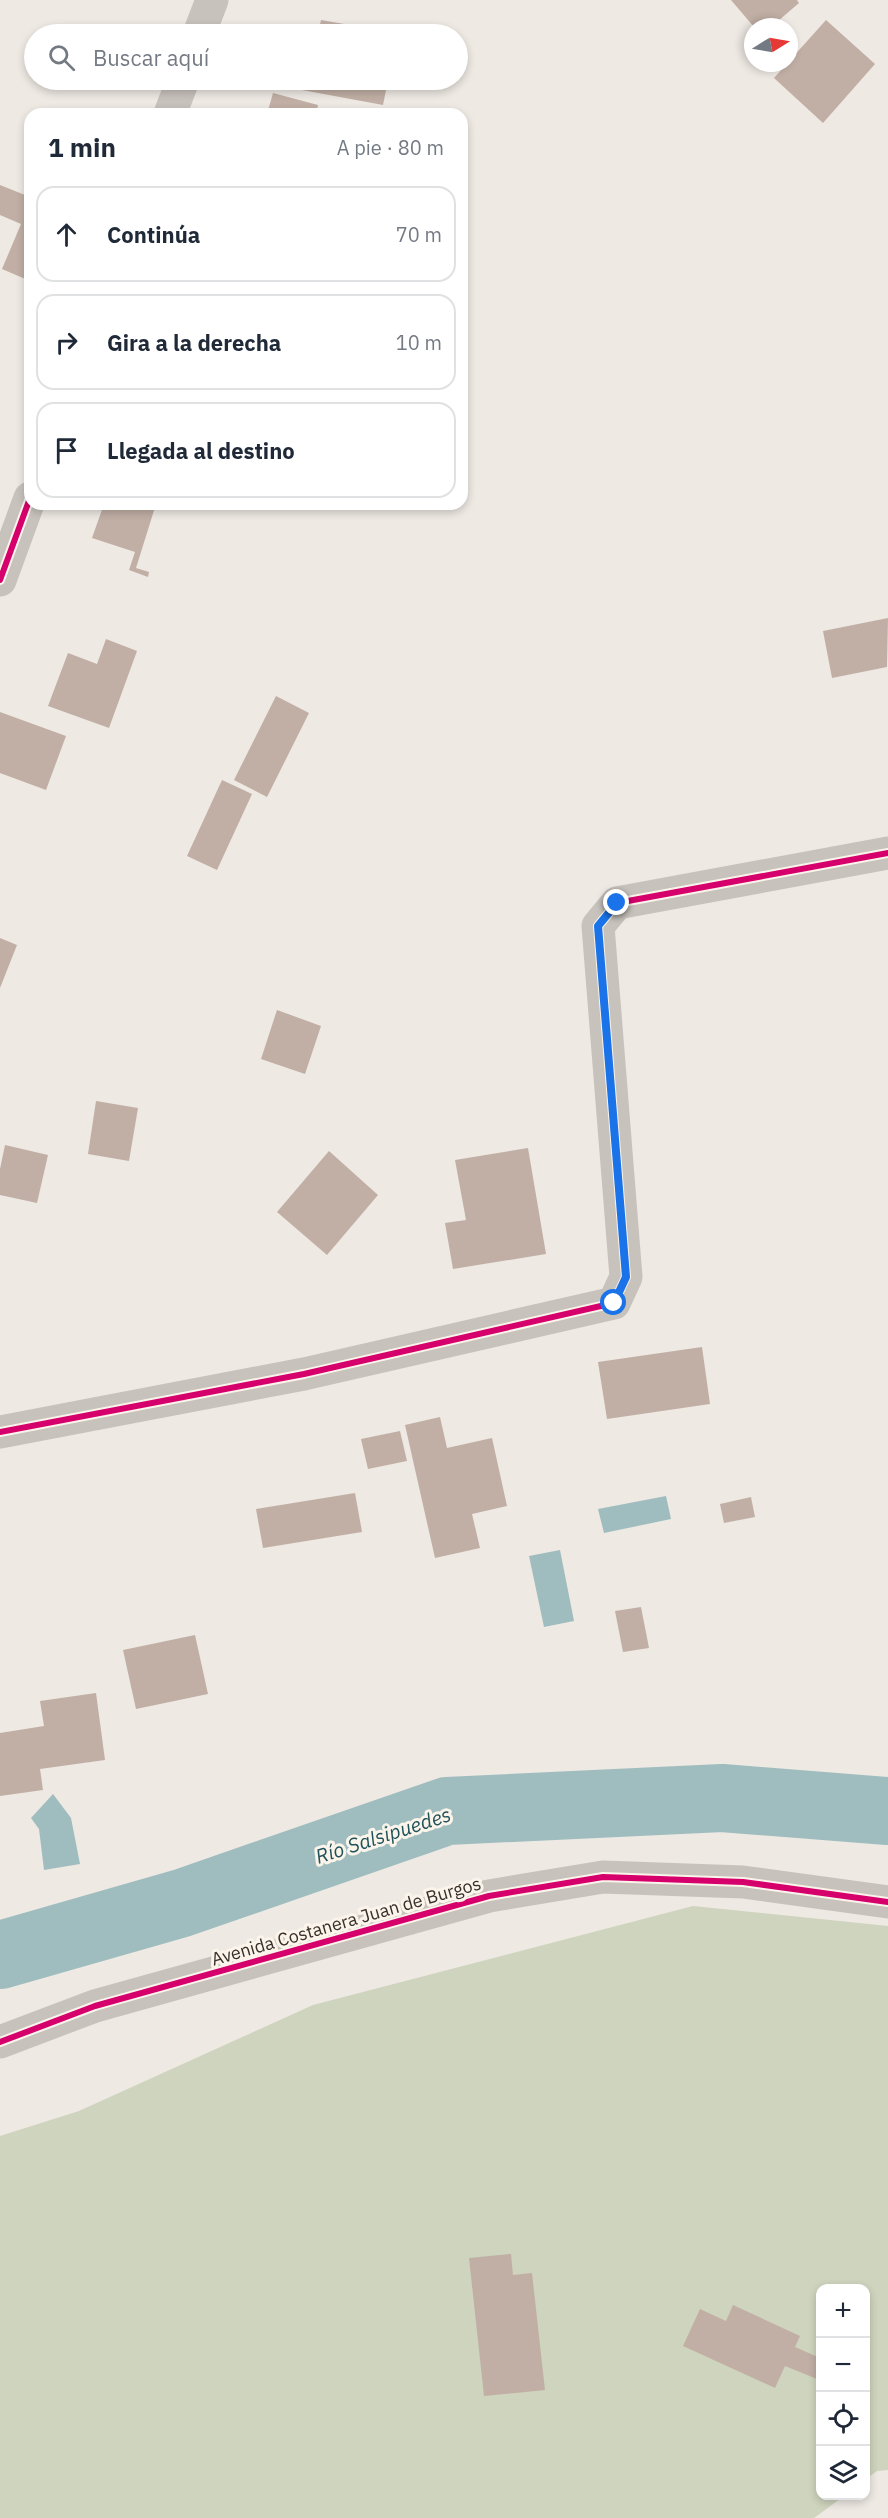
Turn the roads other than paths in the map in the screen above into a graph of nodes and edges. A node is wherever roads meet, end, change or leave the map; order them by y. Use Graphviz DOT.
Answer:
graph roads {
  1 [pos="212,0"];
  2 [pos="204,24"];
  3 [pos="179,90"];
  4 [pos="172,108"];
  5 [pos="26,510"];
  6 [pos="0,580"];
  7 [pos="888,853"];
  8 [pos="0,1432"];
  9 [pos="888,1902"];
  10 [pos="0,2042"];
  1 -- 2 [label="street"];
  3 -- 4 [label="street"];
  5 -- 6 [label="street"];
  7 -- 8 [label="street"];
  9 -- 10 [label="street, Avenida Costanera Juan de Burgos"];
}
